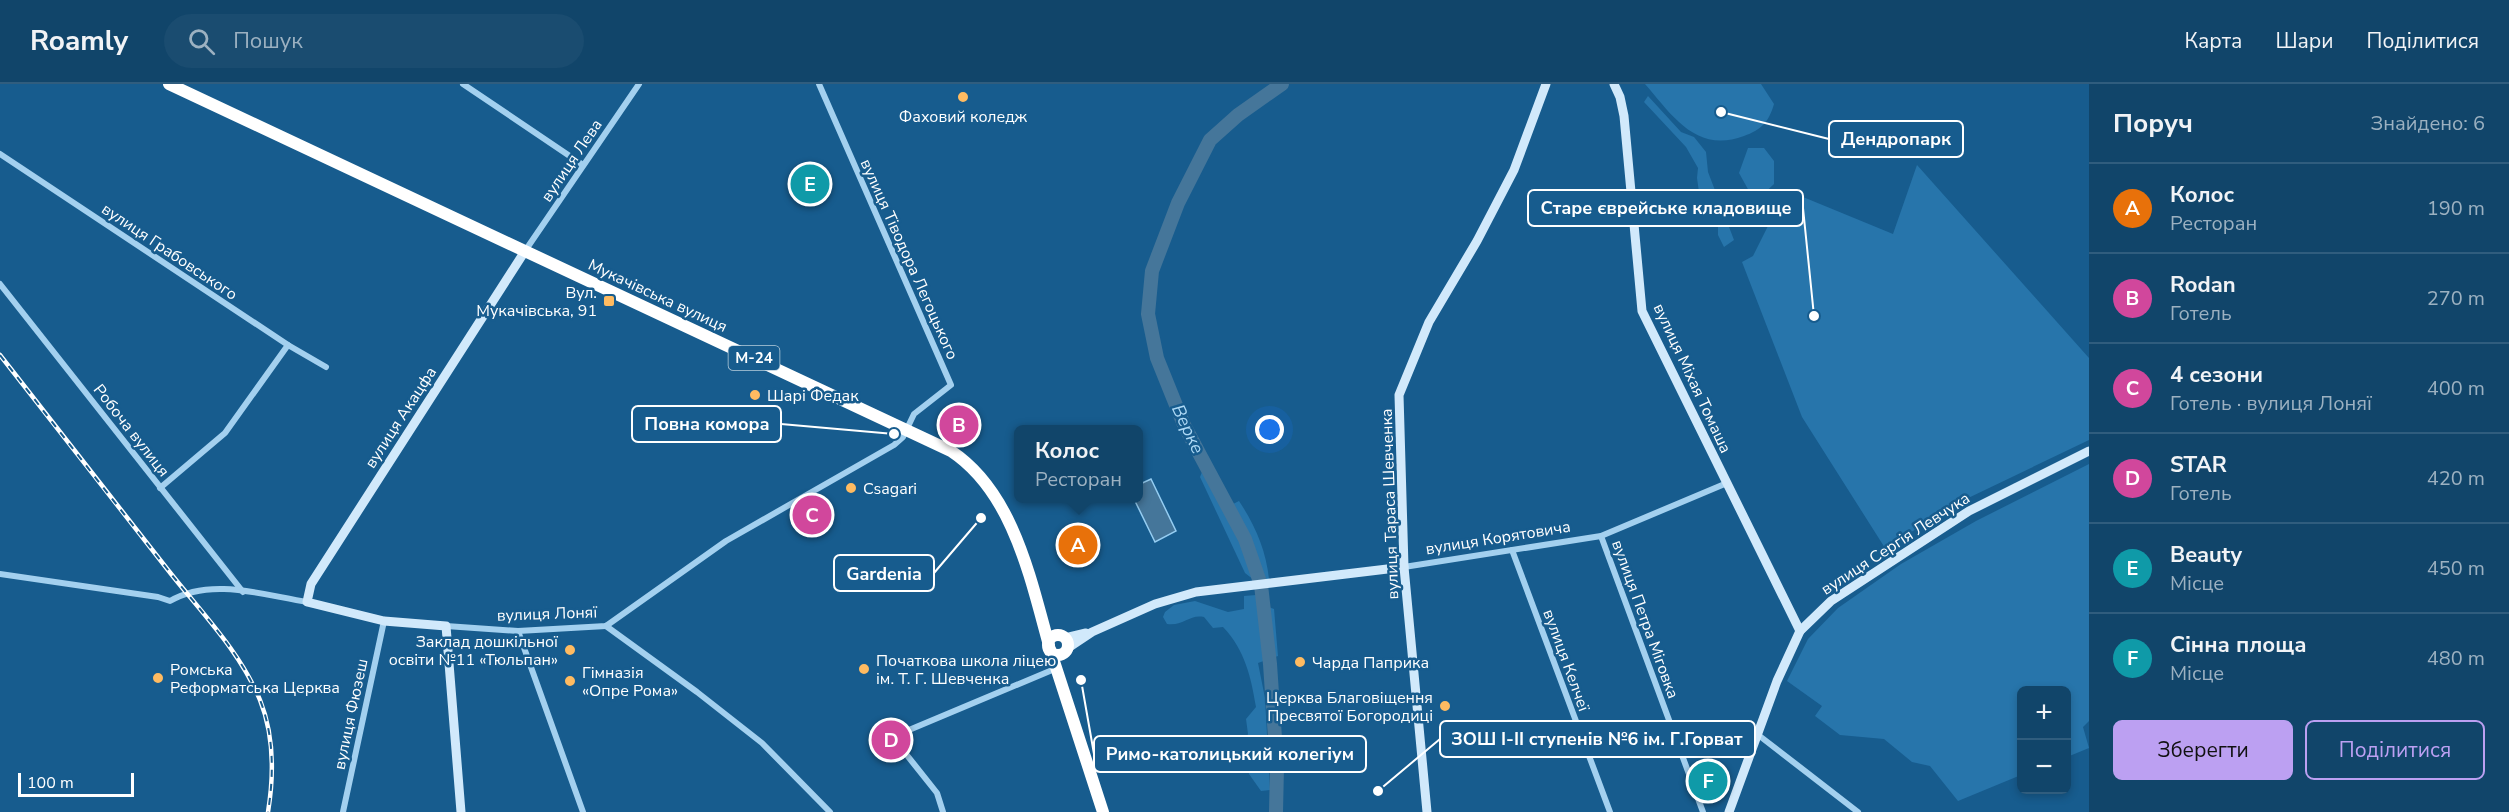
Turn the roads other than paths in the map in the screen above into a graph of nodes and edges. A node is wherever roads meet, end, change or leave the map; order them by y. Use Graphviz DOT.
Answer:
graph roads {
  1 [pos="169,84"];
  2 [pos="463,84"];
  3 [pos="639,84"];
  4 [pos="819,84"];
  5 [pos="1546,84"];
  6 [pos="1614,84"];
  7 [pos="0,154"];
  8 [pos="583,165"];
  9 [pos="525,251"];
  10 [pos="0,284"];
  11 [pos="288,345"];
  12 [pos="326,367"];
  13 [pos="907,430"];
  14 [pos="2089,451"];
  15 [pos="1727,483"];
  16 [pos="160,488"];
  17 [pos="1601,537"];
  18 [pos="1512,550"];
  19 [pos="1404,567"];
  20 [pos="0,574"];
  21 [pos="243,592"];
  22 [pos="307,602"];
  23 [pos="384,621"];
  24 [pos="1043,624"];
  25 [pos="446,626"];
  26 [pos="606,626"];
  27 [pos="519,631"];
  28 [pos="1800,631"];
  29 [pos="1064,644"];
  30 [pos="1049,647"];
  31 [pos="1058,668"];
  32 [pos="1757,734"];
  33 [pos="343,812"];
  34 [pos="461,812"];
  35 [pos="583,812"];
  36 [pos="830,812"];
  37 [pos="943,812"];
  38 [pos="1103,812"];
  39 [pos="1426,812"];
  40 [pos="1610,812"];
  41 [pos="1703,812"];
  42 [pos="1729,812"];
  43 [pos="1858,812"];
  1 -- 9 [label="highway, Мукачівська вулиця / М-24"];
  2 -- 8 [label="street"];
  3 -- 8 [label="street, вулиця Лева"];
  4 -- 13 [label="street, вулиця Тіводора Легоцького"];
  5 -- 19 [label="street, вулиця Тараса Шевченка"];
  6 -- 15 [label="street, вулиця Міхая Томаша"];
  7 -- 11 [label="street, вулиця Грабовського"];
  8 -- 9 [label="street, вулиця Лева"];
  9 -- 13 [label="highway, Мукачівська вулиця / М-24"];
  9 -- 22 [label="street, вулиця Акацфа"];
  10 -- 16 [label="street, Робоча вулиця"];
  11 -- 12 [label="street, вулиця Грабовського"];
  11 -- 16 [label="street"];
  13 -- 24 [label="highway, Мукачівська вулиця / М-24"];
  13 -- 26 [label="street, вулиця Лоняї"];
  14 -- 28 [label="street, вулиця Сергія Левчука"];
  15 -- 17 [label="street, вулиця Корятовича"];
  15 -- 28 [label="street, вулиця Міхая Томаша"];
  16 -- 21 [label="street, Робоча вулиця"];
  17 -- 18 [label="street, вулиця Корятовича"];
  17 -- 41 [label="street, вулиця Петра Міговка"];
  18 -- 19 [label="street, вулиця Корятовича"];
  18 -- 40 [label="street, вулиця Келчеї"];
  19 -- 29 [label="street, вулиця Корятовича"];
  19 -- 39 [label="street, вулиця Тараса Шевченка"];
  20 -- 21 [label="street, вулиця Лоняї"];
  21 -- 22 [label="street, вулиця Лоняї"];
  22 -- 23 [label="street, вулиця Лоняї"];
  23 -- 25 [label="street, вулиця Лоняї"];
  23 -- 33 [label="street, вулиця Фюзеш"];
  24 -- 29 [label="highway"];
  24 -- 30 [label="highway, Мукачівська вулиця / М-24"];
  25 -- 27 [label="street, вулиця Лоняї"];
  25 -- 34 [label="street"];
  26 -- 27 [label="street, вулиця Лоняї"];
  26 -- 36 [label="street"];
  27 -- 35 [label="street"];
  28 -- 32 [label="street, вулиця Сергія Левчука"];
  29 -- 30 [label="highway"];
  29 -- 31 [label="highway, Мукачівська вулиця / М-24"];
  30 -- 31 [label="highway, Мукачівська вулиця / М-24"];
  31 -- 37 [label="street"];
  31 -- 38 [label="highway, Мукачівська вулиця / М-24"];
  32 -- 42 [label="street, вулиця Сергія Левчука"];
  32 -- 43 [label="street"];
}
